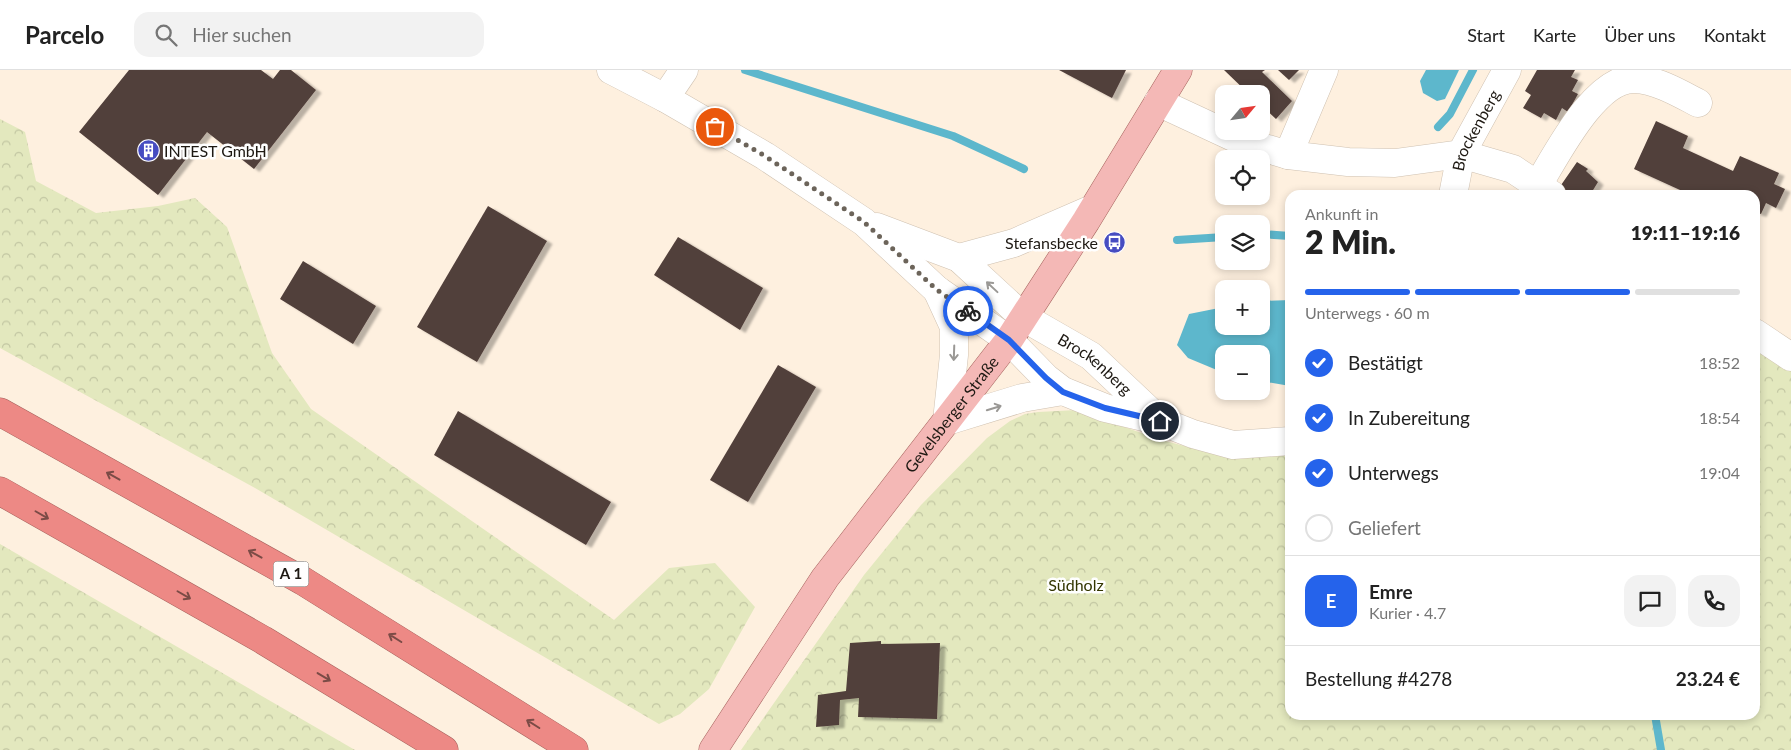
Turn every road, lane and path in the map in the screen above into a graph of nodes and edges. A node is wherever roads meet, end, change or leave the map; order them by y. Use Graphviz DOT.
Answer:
graph roads {
  1 [pos="611,70"];
  2 [pos="684,70"];
  3 [pos="1178,70"];
  4 [pos="1324,70"];
  5 [pos="1507,70"];
  6 [pos="665,98"];
  7 [pos="1158,102"];
  8 [pos="1698,103"];
  9 [pos="1461,154"];
  10 [pos="1288,155"];
  11 [pos="1454,190"];
  12 [pos="1545,190"];
  13 [pos="1092,209"];
  14 [pos="864,222"];
  15 [pos="959,258"];
  16 [pos="937,290"];
  17 [pos="1023,317"];
  18 [pos="1760,336"];
  19 [pos="1009,340"];
  20 [pos="1791,357"];
  21 [pos="1063,392"];
  22 [pos="0,412"];
  23 [pos="947,421"];
  24 [pos="1160,421"];
  25 [pos="1285,442"];
  26 [pos="0,491"];
  27 [pos="444,750"];
  28 [pos="574,750"];
  29 [pos="712,750"];
  1 -- 6 [label="street"];
  2 -- 6 [label="street"];
  3 -- 7 [label="main road, Gevelsberger Straße"];
  4 -- 10 [label="street"];
  5 -- 9 [label="street, Brockenberg"];
  6 -- 14 [label="street"];
  7 -- 10 [label="street"];
  7 -- 13 [label="main road, Gevelsberger Straße"];
  8 -- 12 [label="street"];
  9 -- 10 [label="street"];
  9 -- 11 [label="street, Brockenberg"];
  9 -- 12 [label="street"];
  13 -- 15 [label="street"];
  13 -- 17 [label="main road, Gevelsberger Straße"];
  14 -- 15 [label="street"];
  14 -- 16 [label="street"];
  17 -- 15 [label="street, one-way"];
  16 -- 19 [label="street"];
  16 -- 23 [label="street, one-way"];
  17 -- 19 [label="main road, Gevelsberger Straße"];
  17 -- 24 [label="street, Brockenberg"];
  18 -- 20 [label="street"];
  19 -- 21 [label="street, Brockenberg"];
  19 -- 23 [label="main road, Gevelsberger Straße"];
  23 -- 21 [label="street, Brockenberg, one-way"];
  21 -- 24 [label="street, Brockenberg"];
  28 -- 22 [label="highway, A 1, one-way"];
  23 -- 29 [label="main road, Gevelsberger Straße"];
  24 -- 25 [label="street, Brockenberg"];
  26 -- 27 [label="highway, one-way"];
}
